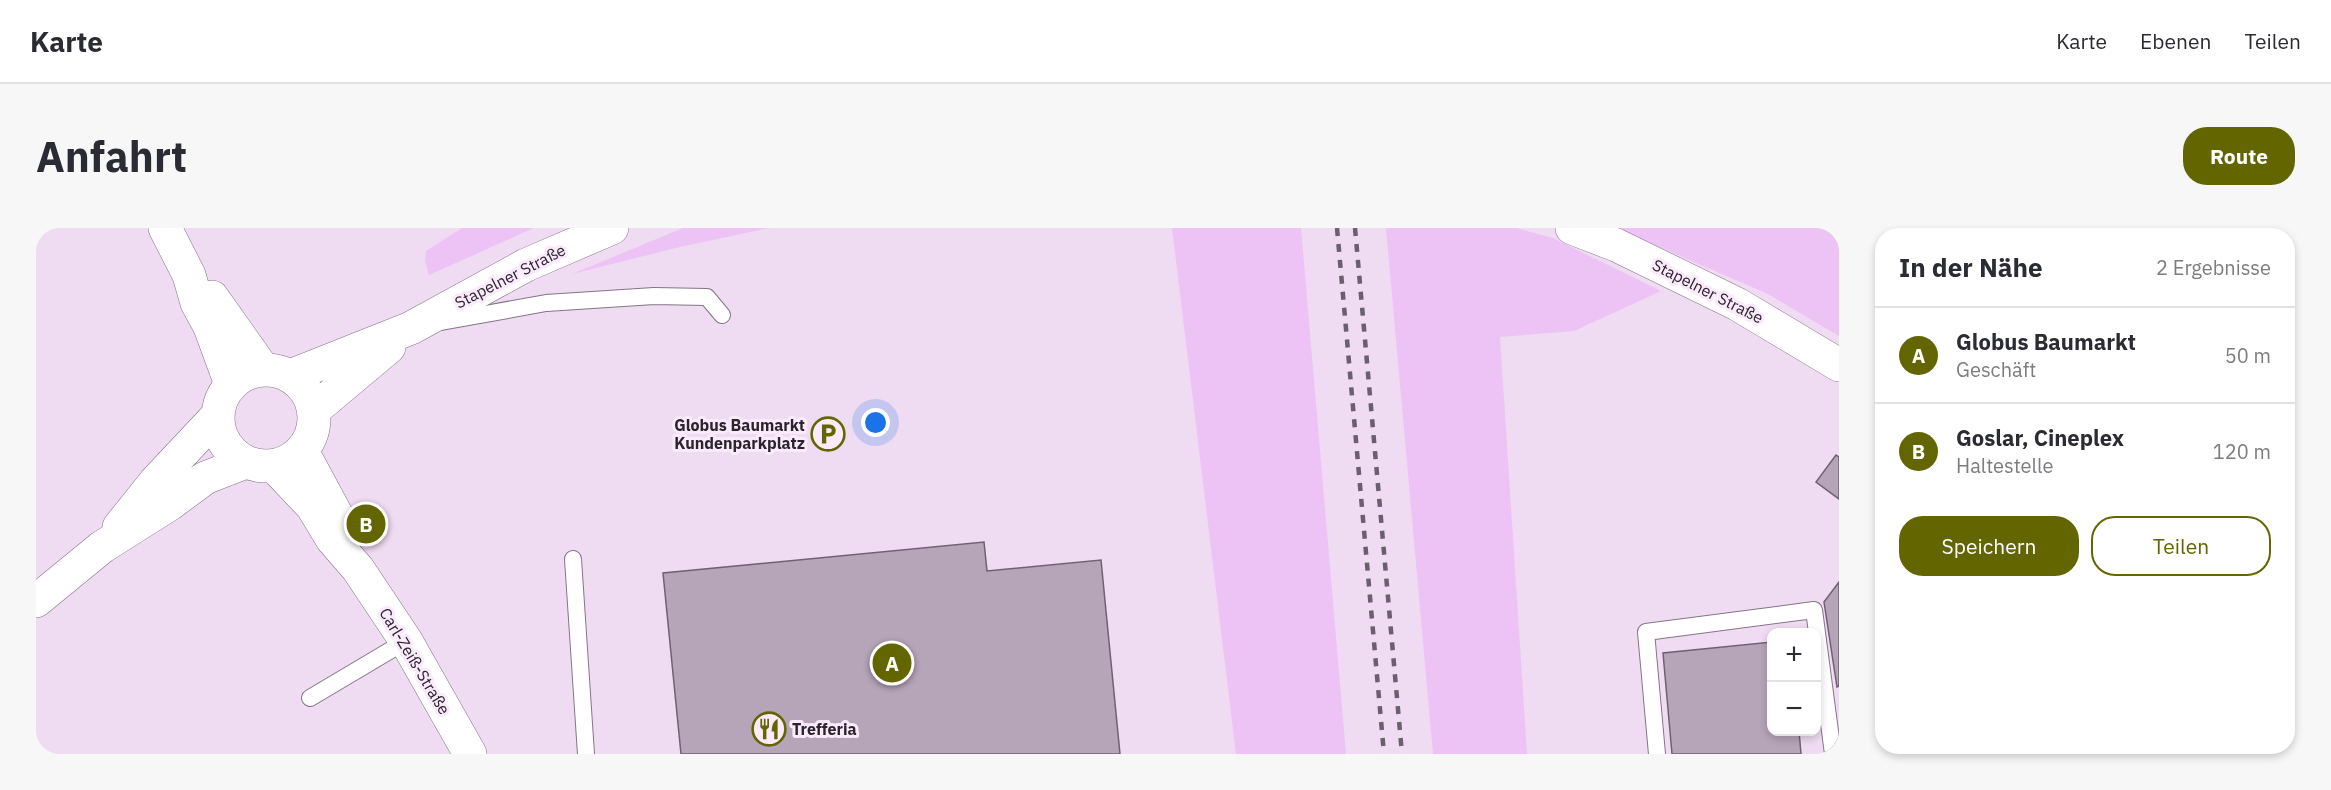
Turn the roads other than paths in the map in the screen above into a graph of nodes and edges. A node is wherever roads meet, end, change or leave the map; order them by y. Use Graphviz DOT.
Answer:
graph roads {
  1 [pos="165,228"];
  2 [pos="612,228"];
  3 [pos="1572,228"];
  4 [pos="189,275"];
  5 [pos="722,315"];
  6 [pos="411,328"];
  7 [pos="1839,365"];
  8 [pos="277,373"];
  9 [pos="231,384"];
  10 [pos="314,410"];
  11 [pos="217,416"];
  12 [pos="302,451"];
  13 [pos="260,464"];
  14 [pos="102,547"];
  15 [pos="573,559"];
  16 [pos="358,569"];
  17 [pos="36,601"];
  18 [pos="406,641"];
  19 [pos="310,698"];
  20 [pos="470,754"];
  21 [pos="586,754"];
  22 [pos="1657,754"];
  23 [pos="1833,754"];
  1 -- 4 [label="street"];
  2 -- 6 [label="street, Stapelner Straße"];
  3 -- 7 [label="street, Stapelner Straße"];
  4 -- 8 [label="street"];
  4 -- 9 [label="street"];
  5 -- 6 [label="lane"];
  6 -- 8 [label="street, Stapelner Straße"];
  6 -- 10 [label="street, Stapelner Straße"];
  8 -- 9 [label="street, Stapelner Straße"];
  8 -- 10 [label="street"];
  9 -- 11 [label="street"];
  10 -- 12 [label="street"];
  11 -- 13 [label="street"];
  11 -- 14 [label="street"];
  12 -- 13 [label="street"];
  12 -- 16 [label="street, Carl-Zeiß-Straße"];
  13 -- 14 [label="street"];
  13 -- 16 [label="street, Carl-Zeiß-Straße"];
  14 -- 17 [label="street"];
  15 -- 21 [label="lane"];
  16 -- 18 [label="street, Carl-Zeiß-Straße"];
  18 -- 19 [label="lane"];
  18 -- 20 [label="street, Carl-Zeiß-Straße"];
  22 -- 23 [label="lane"];
}
